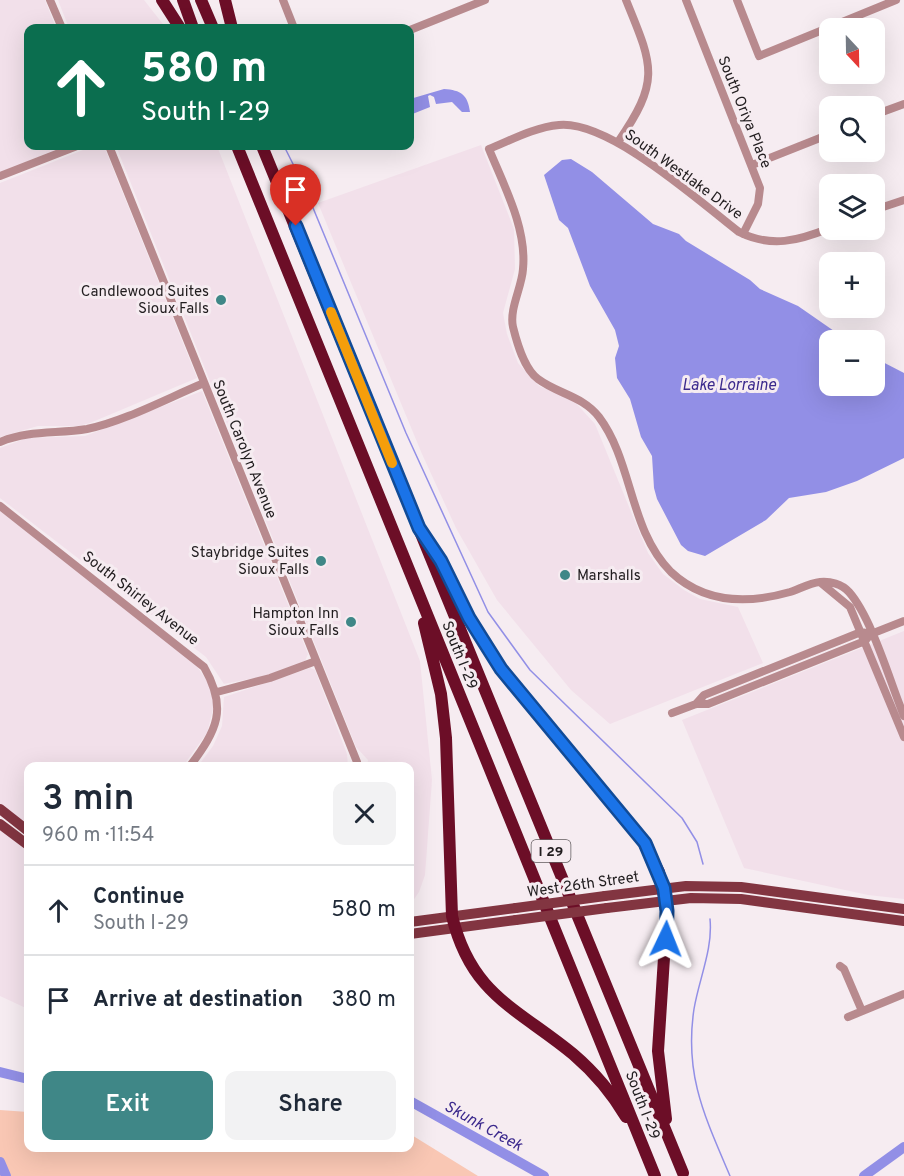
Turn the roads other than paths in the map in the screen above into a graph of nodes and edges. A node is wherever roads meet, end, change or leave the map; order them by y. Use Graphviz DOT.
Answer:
graph roads {
  1 [pos="50,0"];
  2 [pos="162,0"];
  3 [pos="183,0"];
  4 [pos="201,0"];
  5 [pos="225,0"];
  6 [pos="283,0"];
  7 [pos="485,0"];
  8 [pos="626,0"];
  9 [pos="686,0"];
  10 [pos="737,0"];
  11 [pos="895,0"];
  12 [pos="60,24"];
  13 [pos="177,24"];
  14 [pos="192,24"];
  15 [pos="211,24"];
  16 [pos="231,24"];
  17 [pos="292,24"];
  18 [pos="414,28"];
  19 [pos="904,104"];
  20 [pos="885,112"];
  21 [pos="819,138"];
  22 [pos="618,142"];
  23 [pos="67,150"];
  24 [pos="111,150"];
  25 [pos="239,150"];
  26 [pos="264,150"];
  27 [pos="271,150"];
  28 [pos="752,165"];
  29 [pos="0,177"];
  30 [pos="278,182"];
  31 [pos="904,200"];
  32 [pos="885,206"];
  33 [pos="819,232"];
  34 [pos="743,234"];
  35 [pos="204,382"];
  36 [pos="0,442"];
  37 [pos="0,506"];
  38 [pos="419,528"];
  39 [pos="405,559"];
  40 [pos="820,582"];
  41 [pos="904,621"];
  42 [pos="861,632"];
  43 [pos="871,634"];
  44 [pos="865,641"];
  45 [pos="316,661"];
  46 [pos="217,692"];
  47 [pos="696,704"];
  48 [pos="672,713"];
  49 [pos="904,716"];
  50 [pos="904,737"];
  51 [pos="193,762"];
  52 [pos="357,762"];
  53 [pos="0,809"];
  54 [pos="0,824"];
  55 [pos="24,828"];
  56 [pos="24,842"];
  57 [pos="665,894"];
  58 [pos="904,909"];
  59 [pos="904,921"];
  60 [pos="414,922"];
  61 [pos="453,922"];
  62 [pos="414,933"];
  63 [pos="840,966"];
  64 [pos="904,994"];
  65 [pos="862,1011"];
  66 [pos="848,1017"];
  67 [pos="684,1175"];
  68 [pos="655,1176"];
  1 -- 12 [label="street"];
  2 -- 13 [label="highway"];
  3 -- 14 [label="highway"];
  4 -- 15 [label="highway"];
  5 -- 16 [label="highway"];
  6 -- 17 [label="street"];
  7 -- 18 [label="street"];
  8 -- 22 [label="street"];
  9 -- 28 [label="street, South Oriya Place"];
  10 -- 11 [label="street"];
  19 -- 20 [label="street"];
  21 -- 28 [label="street"];
  22 -- 34 [label="street, South Westlake Drive"];
  22 -- 40 [label="street, South Westlake Drive"];
  23 -- 29 [label="street"];
  24 -- 35 [label="street, South Carolyn Avenue"];
  25 -- 39 [label="highway, South I-29 / I 29"];
  26 -- 30 [label="highway, South I-29 / I 29"];
  27 -- 30 [label="highway"];
  28 -- 34 [label="street, South Oriya Place"];
  30 -- 38 [label="highway, South I-29 / I 29"];
  31 -- 32 [label="street"];
  33 -- 34 [label="street, South Westlake Drive"];
  35 -- 36 [label="street"];
  35 -- 45 [label="street, South Carolyn Avenue"];
  37 -- 46 [label="street, South Shirley Avenue"];
  38 -- 57 [label="highway"];
  38 -- 67 [label="highway, South I-29 / I 29"];
  39 -- 61 [label="highway"];
  39 -- 68 [label="highway, South I-29 / I 29"];
  40 -- 42 [label="street"];
  40 -- 43 [label="street"];
  41 -- 43 [label="street"];
  42 -- 43 [label="street"];
  42 -- 44 [label="street"];
  42 -- 47 [label="street"];
  43 -- 44 [label="street"];
  43 -- 49 [label="street"];
  44 -- 47 [label="street"];
  44 -- 50 [label="street"];
  45 -- 46 [label="street"];
  45 -- 52 [label="street, South Carolyn Avenue"];
  46 -- 51 [label="street"];
  47 -- 48 [label="street"];
  53 -- 55 [label="main road"];
  54 -- 56 [label="main road"];
  57 -- 58 [label="main road, West 26th Street"];
  57 -- 59 [label="main road, West 26th Street"];
  57 -- 61 [label="main road, West 26th Street, bridge"];
  57 -- 61 [label="main road, West 26th Street, bridge"];
  57 -- 67 [label="highway"];
  60 -- 61 [label="main road, West 26th Street"];
  61 -- 62 [label="main road, West 26th Street"];
  61 -- 68 [label="highway"];
  63 -- 65 [label="street"];
  64 -- 65 [label="street"];
  65 -- 66 [label="street"];
}
